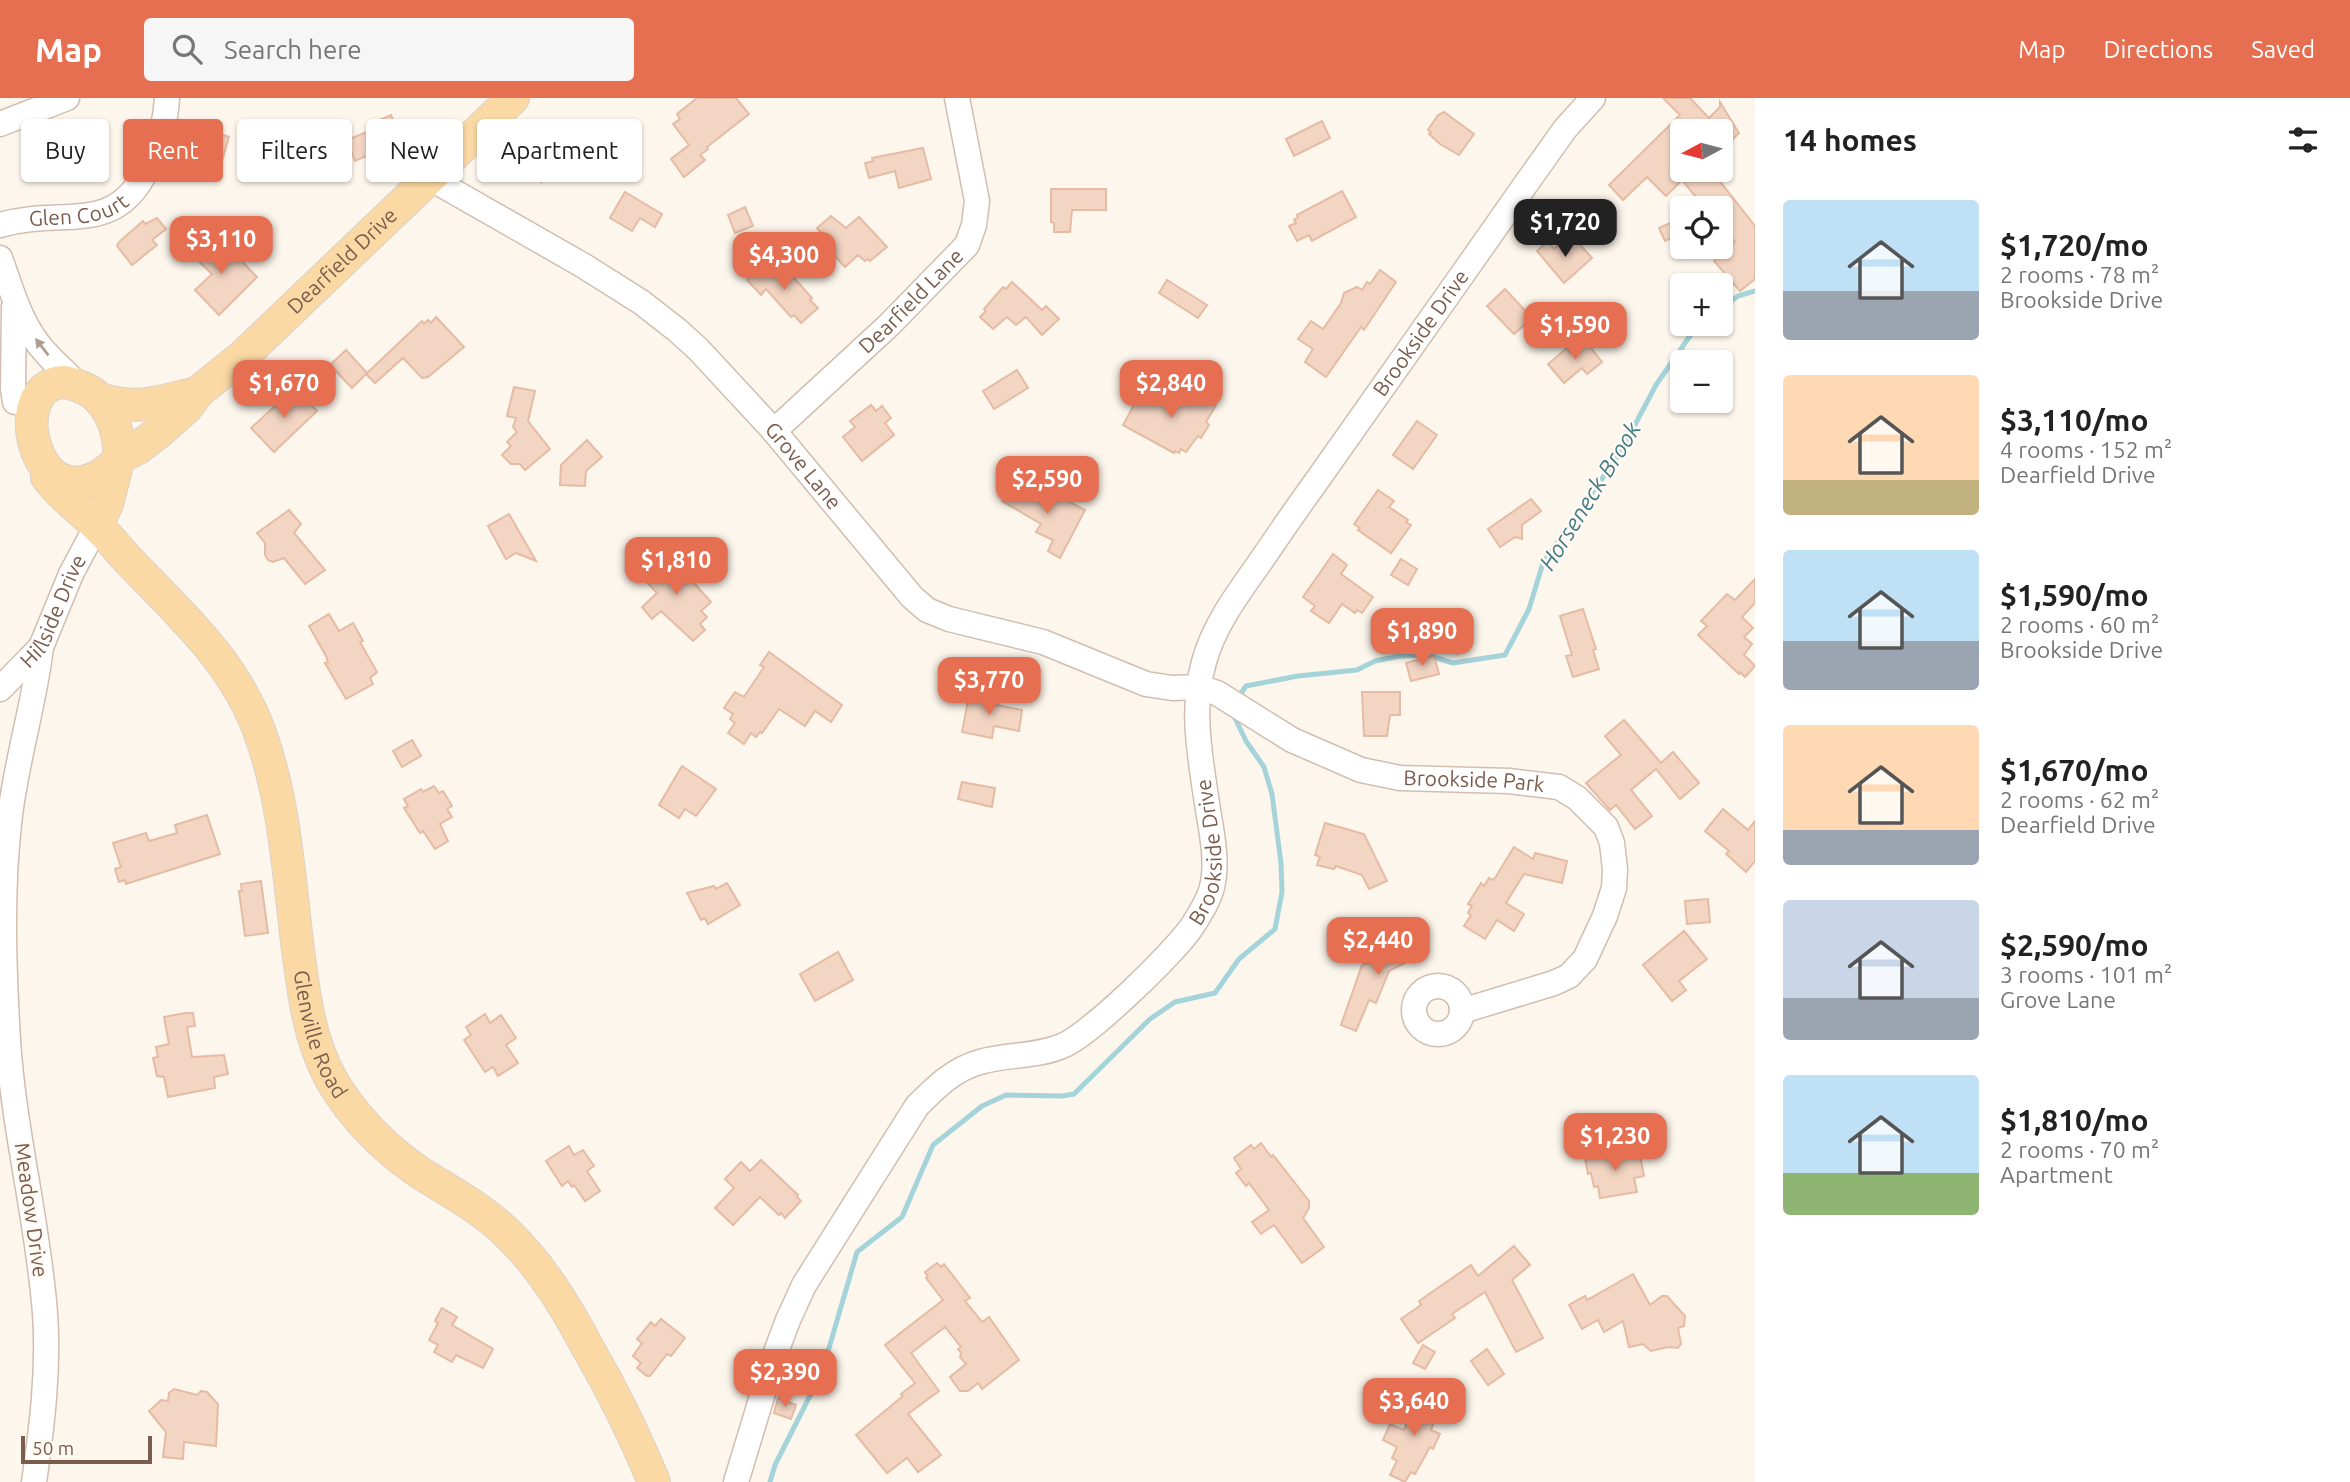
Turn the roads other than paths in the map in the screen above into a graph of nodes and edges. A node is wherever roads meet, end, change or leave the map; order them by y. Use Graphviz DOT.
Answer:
graph roads {
  1 [pos="67,98"];
  2 [pos="167,98"];
  3 [pos="513,98"];
  4 [pos="957,98"];
  5 [pos="1593,98"];
  6 [pos="0,124"];
  7 [pos="463,146"];
  8 [pos="426,182"];
  9 [pos="437,182"];
  10 [pos="0,225"];
  11 [pos="0,258"];
  12 [pos="14,302"];
  13 [pos="88,392"];
  14 [pos="198,392"];
  15 [pos="9,416"];
  16 [pos="774,430"];
  17 [pos="118,459"];
  18 [pos="33,472"];
  19 [pos="97,525"];
  20 [pos="41,647"];
  21 [pos="0,689"];
  22 [pos="1208,690"];
  23 [pos="1462,1011"];
  24 [pos="4,1034"];
  25 [pos="34,1482"];
  26 [pos="654,1482"];
  27 [pos="736,1482"];
  1 -- 6 [label="street"];
  2 -- 10 [label="street, Glen Court"];
  3 -- 7 [label="main road, Dearfield Drive"];
  4 -- 16 [label="street, Dearfield Lane"];
  5 -- 22 [label="street, Brookside Drive"];
  8 -- 14 [label="main road, Dearfield Drive"];
  9 -- 16 [label="street, Grove Lane"];
  11 -- 12 [label="street"];
  13 -- 12 [label="street, one-way"];
  12 -- 15 [label="street"];
  13 -- 14 [label="main road, Dearfield Drive"];
  13 -- 15 [label="main road"];
  13 -- 17 [label="main road"];
  14 -- 17 [label="main road, Dearfield Drive"];
  15 -- 18 [label="main road"];
  16 -- 22 [label="street, Grove Lane"];
  17 -- 18 [label="main road"];
  17 -- 19 [label="main road"];
  18 -- 19 [label="main road, Glenville Road"];
  19 -- 20 [label="street, Hillside Drive"];
  19 -- 26 [label="main road, Glenville Road"];
  20 -- 21 [label="street, Hillside Drive"];
  20 -- 24 [label="street, Meadow Drive"];
  22 -- 23 [label="street, Brookside Park"];
  22 -- 27 [label="street, Brookside Drive"];
  24 -- 25 [label="street, Meadow Drive"];
}
